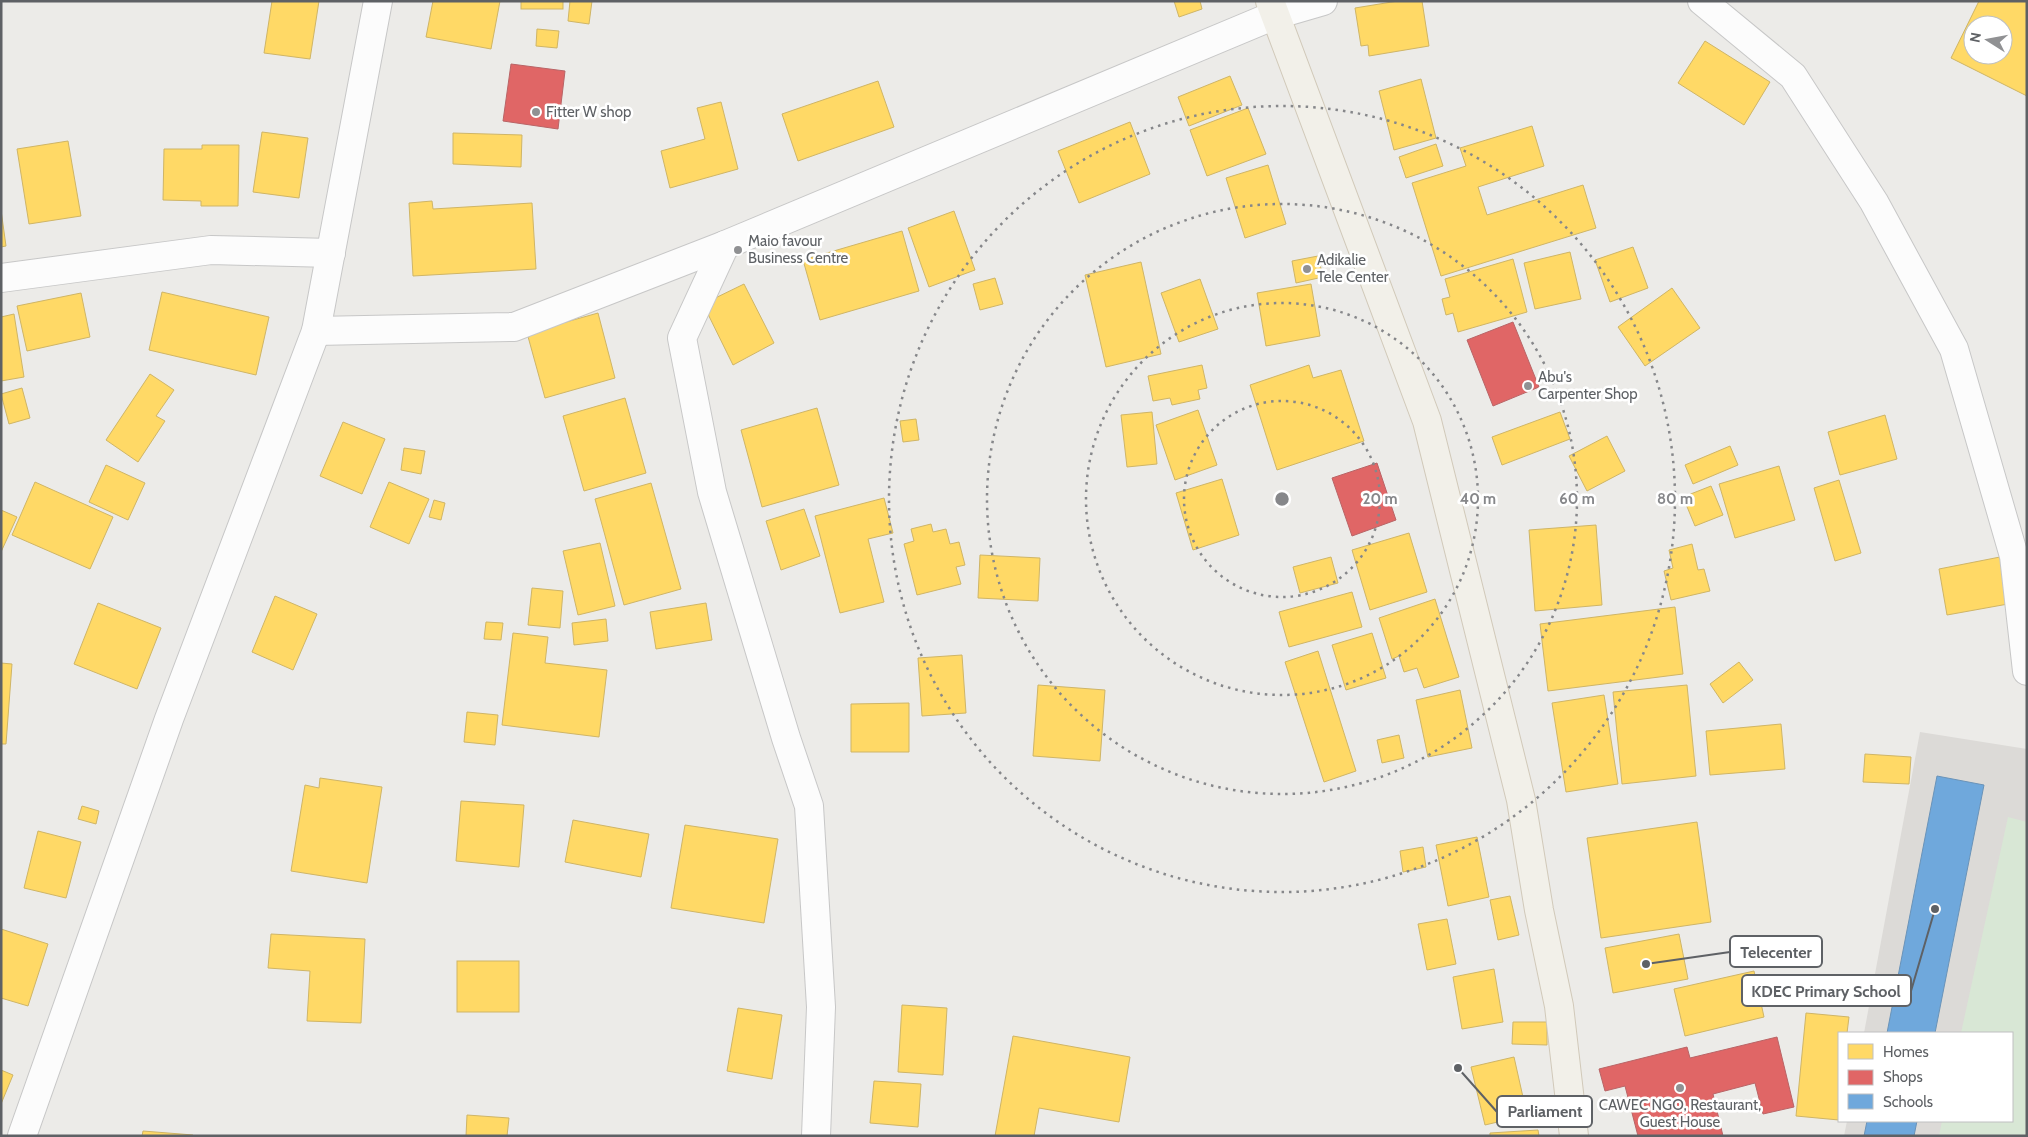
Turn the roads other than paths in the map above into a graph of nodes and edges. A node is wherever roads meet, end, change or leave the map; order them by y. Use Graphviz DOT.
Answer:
graph roads {
  1 [pos="378,1"];
  2 [pos="1323,1"];
  3 [pos="1702,1"];
  4 [pos="1272,8"];
  5 [pos="725,245"];
  6 [pos="331,253"];
  7 [pos="1,278"];
  8 [pos="316,331"];
  9 [pos="2027,671"];
  10 [pos="22,1136"];
  11 [pos="816,1136"];
  12 [pos="1574,1136"];
  1 -- 6 [label="street"];
  2 -- 4 [label="street"];
  3 -- 9 [label="street"];
  4 -- 5 [label="street"];
  4 -- 12 [label="main road"];
  5 -- 8 [label="street"];
  5 -- 11 [label="street"];
  6 -- 7 [label="street"];
  6 -- 8 [label="street"];
  8 -- 10 [label="street"];
}
